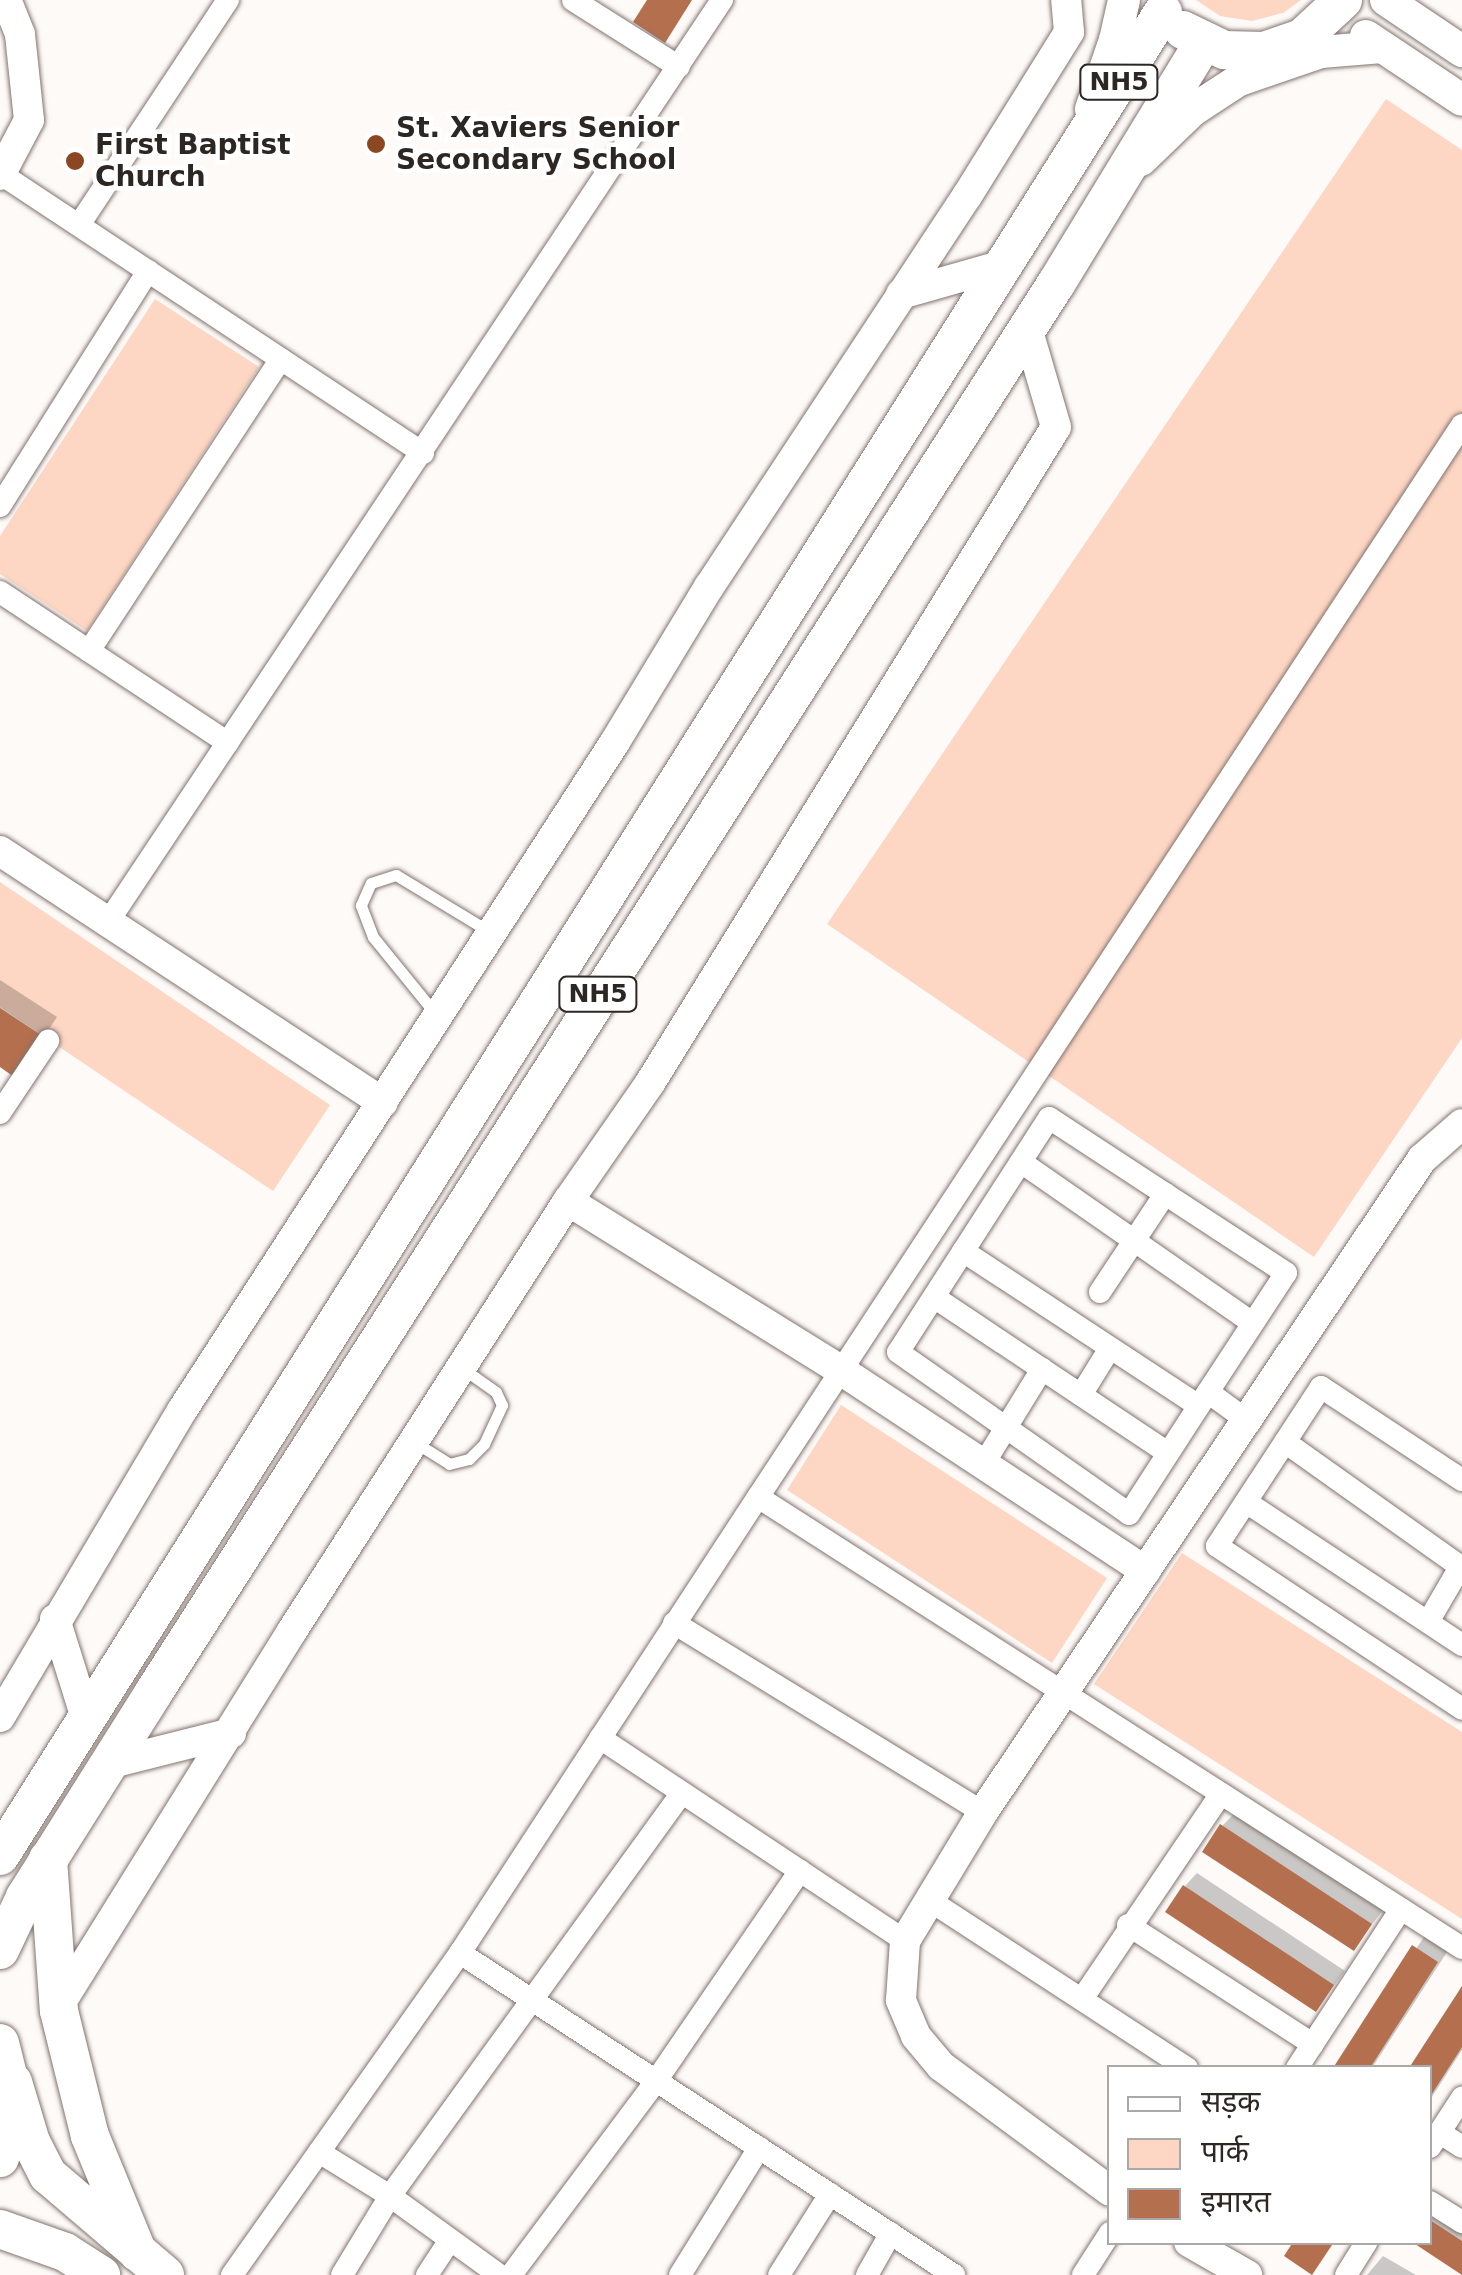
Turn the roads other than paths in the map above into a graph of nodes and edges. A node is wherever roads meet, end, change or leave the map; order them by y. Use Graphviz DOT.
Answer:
graph roads {
  1 [pos="6,0"];
  2 [pos="228,0"];
  3 [pos="572,0"];
  4 [pos="722,0"];
  5 [pos="1066,0"];
  6 [pos="1124,0"];
  7 [pos="1386,0"];
  8 [pos="1158,6"];
  9 [pos="1338,7"];
  10 [pos="1204,42"];
  11 [pos="1382,47"];
  12 [pos="1462,51"];
  13 [pos="679,67"];
  14 [pos="1462,100"];
  15 [pos="1075,151"];
  16 [pos="0,174"];
  17 [pos="1120,179"];
  18 [pos="79,226"];
  19 [pos="1004,265"];
  20 [pos="148,271"];
  21 [pos="902,294"];
  22 [pos="1027,328"];
  23 [pos="281,359"];
  24 [pos="1462,425"];
  25 [pos="423,453"];
  26 [pos="0,506"];
  27 [pos="0,592"];
  28 [pos="89,650"];
  29 [pos="228,742"];
  30 [pos="0,851"];
  31 [pos="108,922"];
  32 [pos="490,932"];
  33 [pos="437,1016"];
  34 [pos="48,1042"];
  35 [pos="383,1103"];
  36 [pos="2,1104"];
  37 [pos="1462,1124"];
  38 [pos="1020,1162"];
  39 [pos="1164,1194"];
  40 [pos="568,1201"];
  41 [pos="1136,1238"];
  42 [pos="963,1252"];
  43 [pos="1100,1292"];
  44 [pos="934,1296"];
  45 [pos="1254,1323"];
  46 [pos="1110,1348"];
  47 [pos="462,1368"];
  48 [pos="1042,1369"];
  49 [pos="840,1370"];
  50 [pos="1081,1395"];
  51 [pos="1203,1399"];
  52 [pos="1240,1428"];
  53 [pos="1006,1429"];
  54 [pos="414,1441"];
  55 [pos="1278,1452"];
  56 [pos="1168,1453"];
  57 [pos="984,1464"];
  58 [pos="1462,1480"];
  59 [pos="758,1498"];
  60 [pos="1246,1502"];
  61 [pos="1461,1568"];
  62 [pos="1145,1571"];
  63 [pos="55,1619"];
  64 [pos="1428,1622"];
  65 [pos="674,1623"];
  66 [pos="1462,1644"];
  67 [pos="1063,1693"];
  68 [pos="1462,1709"];
  69 [pos="0,1717"];
  70 [pos="86,1718"];
  71 [pos="232,1733"];
  72 [pos="600,1738"];
  73 [pos="108,1764"];
  74 [pos="682,1793"];
  75 [pos="1221,1794"];
  76 [pos="982,1812"];
  77 [pos="0,1856"];
  78 [pos="48,1859"];
  79 [pos="800,1871"];
  80 [pos="929,1900"];
  81 [pos="1401,1909"];
  82 [pos="1128,1925"];
  83 [pos="905,1941"];
  84 [pos="1462,1948"];
  85 [pos="0,1950"];
  86 [pos="460,1953"];
  87 [pos="1082,1999"];
  88 [pos="534,2001"];
  89 [pos="58,2006"];
  90 [pos="1312,2044"];
  91 [pos="3,2049"];
  92 [pos="1182,2065"];
  93 [pos="1299,2065"];
  94 [pos="656,2081"];
  95 [pos="1462,2098"];
  96 [pos="1434,2140"];
  97 [pos="1462,2147"];
  98 [pos="759,2148"];
  99 [pos="319,2152"];
  100 [pos="0,2158"];
  101 [pos="1107,2189"];
  102 [pos="830,2194"];
  103 [pos="390,2196"];
  104 [pos="1432,2203"];
  105 [pos="1462,2222"];
  106 [pos="0,2229"];
  107 [pos="891,2234"];
  108 [pos="1107,2238"];
  109 [pos="450,2240"];
  110 [pos="1194,2245"];
  111 [pos="1365,2245"];
  112 [pos="151,2264"];
  113 [pos="95,2274"];
  114 [pos="232,2275"];
  115 [pos="342,2275"];
  116 [pos="427,2275"];
  117 [pos="499,2275"];
  118 [pos="510,2275"];
  119 [pos="680,2275"];
  120 [pos="778,2275"];
  121 [pos="867,2275"];
  122 [pos="954,2275"];
  123 [pos="1082,2275"];
  124 [pos="1248,2275"];
  125 [pos="1346,2275"];
  1 -- 16 [label="street"];
  2 -- 18 [label="street"];
  3 -- 13 [label="street"];
  4 -- 13 [label="street"];
  5 -- 21 [label="street"];
  6 -- 15 [label="main road"];
  7 -- 12 [label="main road"];
  8 -- 10 [label="main road, NH5"];
  8 -- 15 [label="main road, NH5"];
  9 -- 10 [label="main road, NH5"];
  9 -- 11 [label="main road"];
  10 -- 17 [label="main road, NH5"];
  11 -- 14 [label="main road"];
  11 -- 17 [label="main road"];
  13 -- 25 [label="street"];
  15 -- 19 [label="main road, NH5"];
  16 -- 18 [label="street"];
  17 -- 22 [label="main road, NH5"];
  18 -- 20 [label="street"];
  19 -- 21 [label="street"];
  19 -- 70 [label="main road, NH5"];
  20 -- 23 [label="street"];
  20 -- 26 [label="street"];
  21 -- 32 [label="street"];
  22 -- 40 [label="street"];
  22 -- 73 [label="main road, NH5"];
  23 -- 25 [label="street"];
  23 -- 28 [label="street"];
  24 -- 49 [label="street"];
  25 -- 29 [label="street"];
  27 -- 28 [label="street"];
  28 -- 29 [label="street"];
  29 -- 31 [label="street"];
  30 -- 31 [label="street"];
  31 -- 35 [label="street"];
  32 -- 33 [label="street"];
  32 -- 33 [label="lane"];
  33 -- 35 [label="street"];
  34 -- 36 [label="street"];
  35 -- 63 [label="street"];
  37 -- 52 [label="street"];
  38 -- 39 [label="street"];
  38 -- 41 [label="street"];
  38 -- 42 [label="street"];
  39 -- 41 [label="street"];
  39 -- 45 [label="street"];
  40 -- 47 [label="street"];
  40 -- 49 [label="street"];
  41 -- 43 [label="street"];
  41 -- 45 [label="street"];
  42 -- 44 [label="street"];
  42 -- 46 [label="street"];
  44 -- 48 [label="street"];
  44 -- 53 [label="street"];
  45 -- 51 [label="street"];
  46 -- 50 [label="street"];
  46 -- 51 [label="street"];
  47 -- 54 [label="street"];
  47 -- 54 [label="lane"];
  48 -- 50 [label="street"];
  48 -- 53 [label="street"];
  49 -- 57 [label="street"];
  49 -- 59 [label="street"];
  50 -- 56 [label="street"];
  51 -- 52 [label="street"];
  51 -- 56 [label="street"];
  52 -- 55 [label="street"];
  52 -- 62 [label="street"];
  53 -- 56 [label="street"];
  53 -- 57 [label="street"];
  54 -- 71 [label="street"];
  55 -- 58 [label="street"];
  55 -- 60 [label="street"];
  55 -- 61 [label="street"];
  57 -- 62 [label="street"];
  59 -- 65 [label="street"];
  59 -- 67 [label="street"];
  60 -- 64 [label="street"];
  60 -- 68 [label="street"];
  61 -- 64 [label="street"];
  62 -- 67 [label="street"];
  63 -- 69 [label="street"];
  63 -- 70 [label="street"];
  64 -- 66 [label="street"];
  65 -- 72 [label="street"];
  65 -- 76 [label="street"];
  67 -- 75 [label="street"];
  67 -- 76 [label="street"];
  70 -- 77 [label="main road, NH5"];
  71 -- 73 [label="street"];
  71 -- 89 [label="street"];
  72 -- 74 [label="street"];
  72 -- 86 [label="street"];
  73 -- 78 [label="main road, NH5"];
  74 -- 79 [label="street"];
  74 -- 88 [label="street"];
  75 -- 81 [label="street"];
  75 -- 82 [label="street"];
  76 -- 80 [label="street"];
  78 -- 85 [label="main road, NH5"];
  78 -- 89 [label="main road"];
  79 -- 83 [label="street"];
  79 -- 94 [label="street"];
  80 -- 83 [label="street"];
  80 -- 87 [label="street"];
  81 -- 84 [label="street"];
  81 -- 90 [label="street"];
  82 -- 87 [label="street"];
  82 -- 90 [label="street"];
  83 -- 101 [label="street"];
  86 -- 88 [label="street"];
  86 -- 99 [label="street"];
  87 -- 92 [label="street"];
  88 -- 94 [label="street"];
  88 -- 103 [label="street"];
  89 -- 112 [label="main road"];
  90 -- 93 [label="street"];
  91 -- 100 [label="main road"];
  91 -- 112 [label="main road"];
  94 -- 98 [label="street"];
  94 -- 118 [label="street"];
  95 -- 96 [label="street"];
  96 -- 97 [label="street"];
  98 -- 102 [label="street"];
  98 -- 119 [label="street"];
  99 -- 103 [label="street"];
  99 -- 114 [label="street"];
  102 -- 107 [label="street"];
  102 -- 120 [label="street"];
  103 -- 109 [label="street"];
  103 -- 115 [label="street"];
  104 -- 105 [label="street"];
  106 -- 113 [label="main road"];
  107 -- 121 [label="street"];
  107 -- 122 [label="street"];
  108 -- 123 [label="street"];
  109 -- 116 [label="street"];
  109 -- 117 [label="street"];
  110 -- 124 [label="street"];
  111 -- 125 [label="street"];
}
